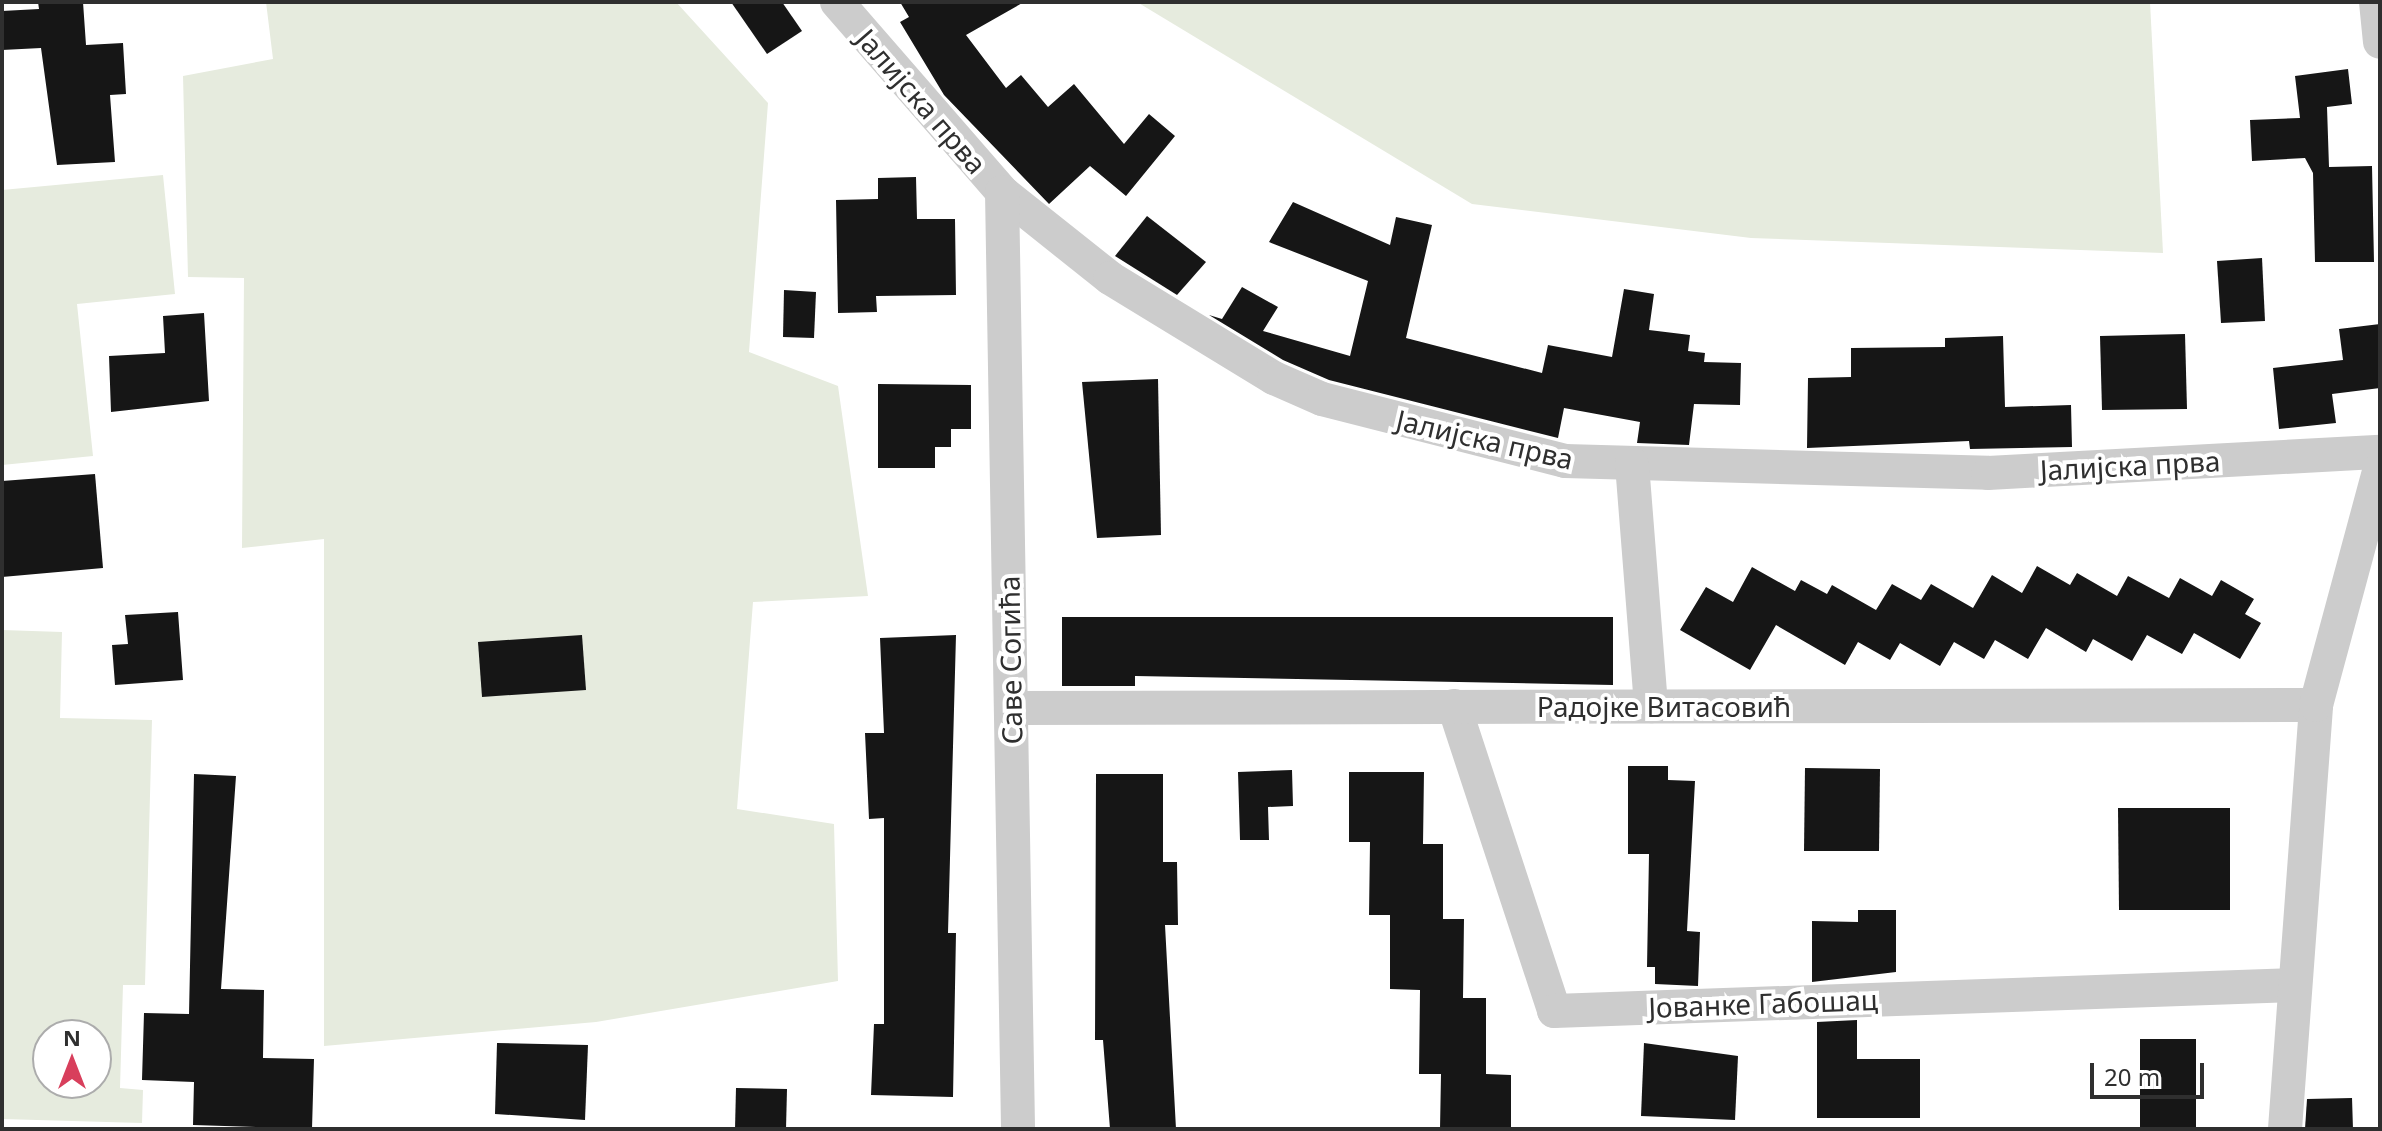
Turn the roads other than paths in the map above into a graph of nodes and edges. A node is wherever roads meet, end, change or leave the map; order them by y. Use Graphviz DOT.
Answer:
graph roads {
  1 [pos="837,2"];
  2 [pos="2376,2"];
  3 [pos="2380,42"];
  4 [pos="1002,192"];
  5 [pos="2380,452"];
  6 [pos="1632,464"];
  7 [pos="2380,468"];
  8 [pos="2369,536"];
  9 [pos="2316,705"];
  10 [pos="1454,706"];
  11 [pos="1651,706"];
  12 [pos="1011,708"];
  13 [pos="2293,985"];
  14 [pos="1018,1129"];
  15 [pos="2285,1129"];
  1 -- 4 [label="street, Јалијска прва"];
  2 -- 3 [label="street"];
  4 -- 6 [label="street, Јалијска прва"];
  4 -- 12 [label="street, Саве Согића"];
  5 -- 6 [label="street, Јалијска прва"];
  6 -- 11 [label="street"];
  7 -- 8 [label="street"];
  8 -- 9 [label="street"];
  9 -- 11 [label="street, Радојке Витасовић"];
  9 -- 13 [label="street"];
  10 -- 11 [label="street, Радојке Витасовић"];
  10 -- 12 [label="street, Радојке Витасовић"];
  10 -- 13 [label="street, Јованке Габошац"];
  12 -- 14 [label="street, Саве Согића"];
  13 -- 15 [label="street"];
}
